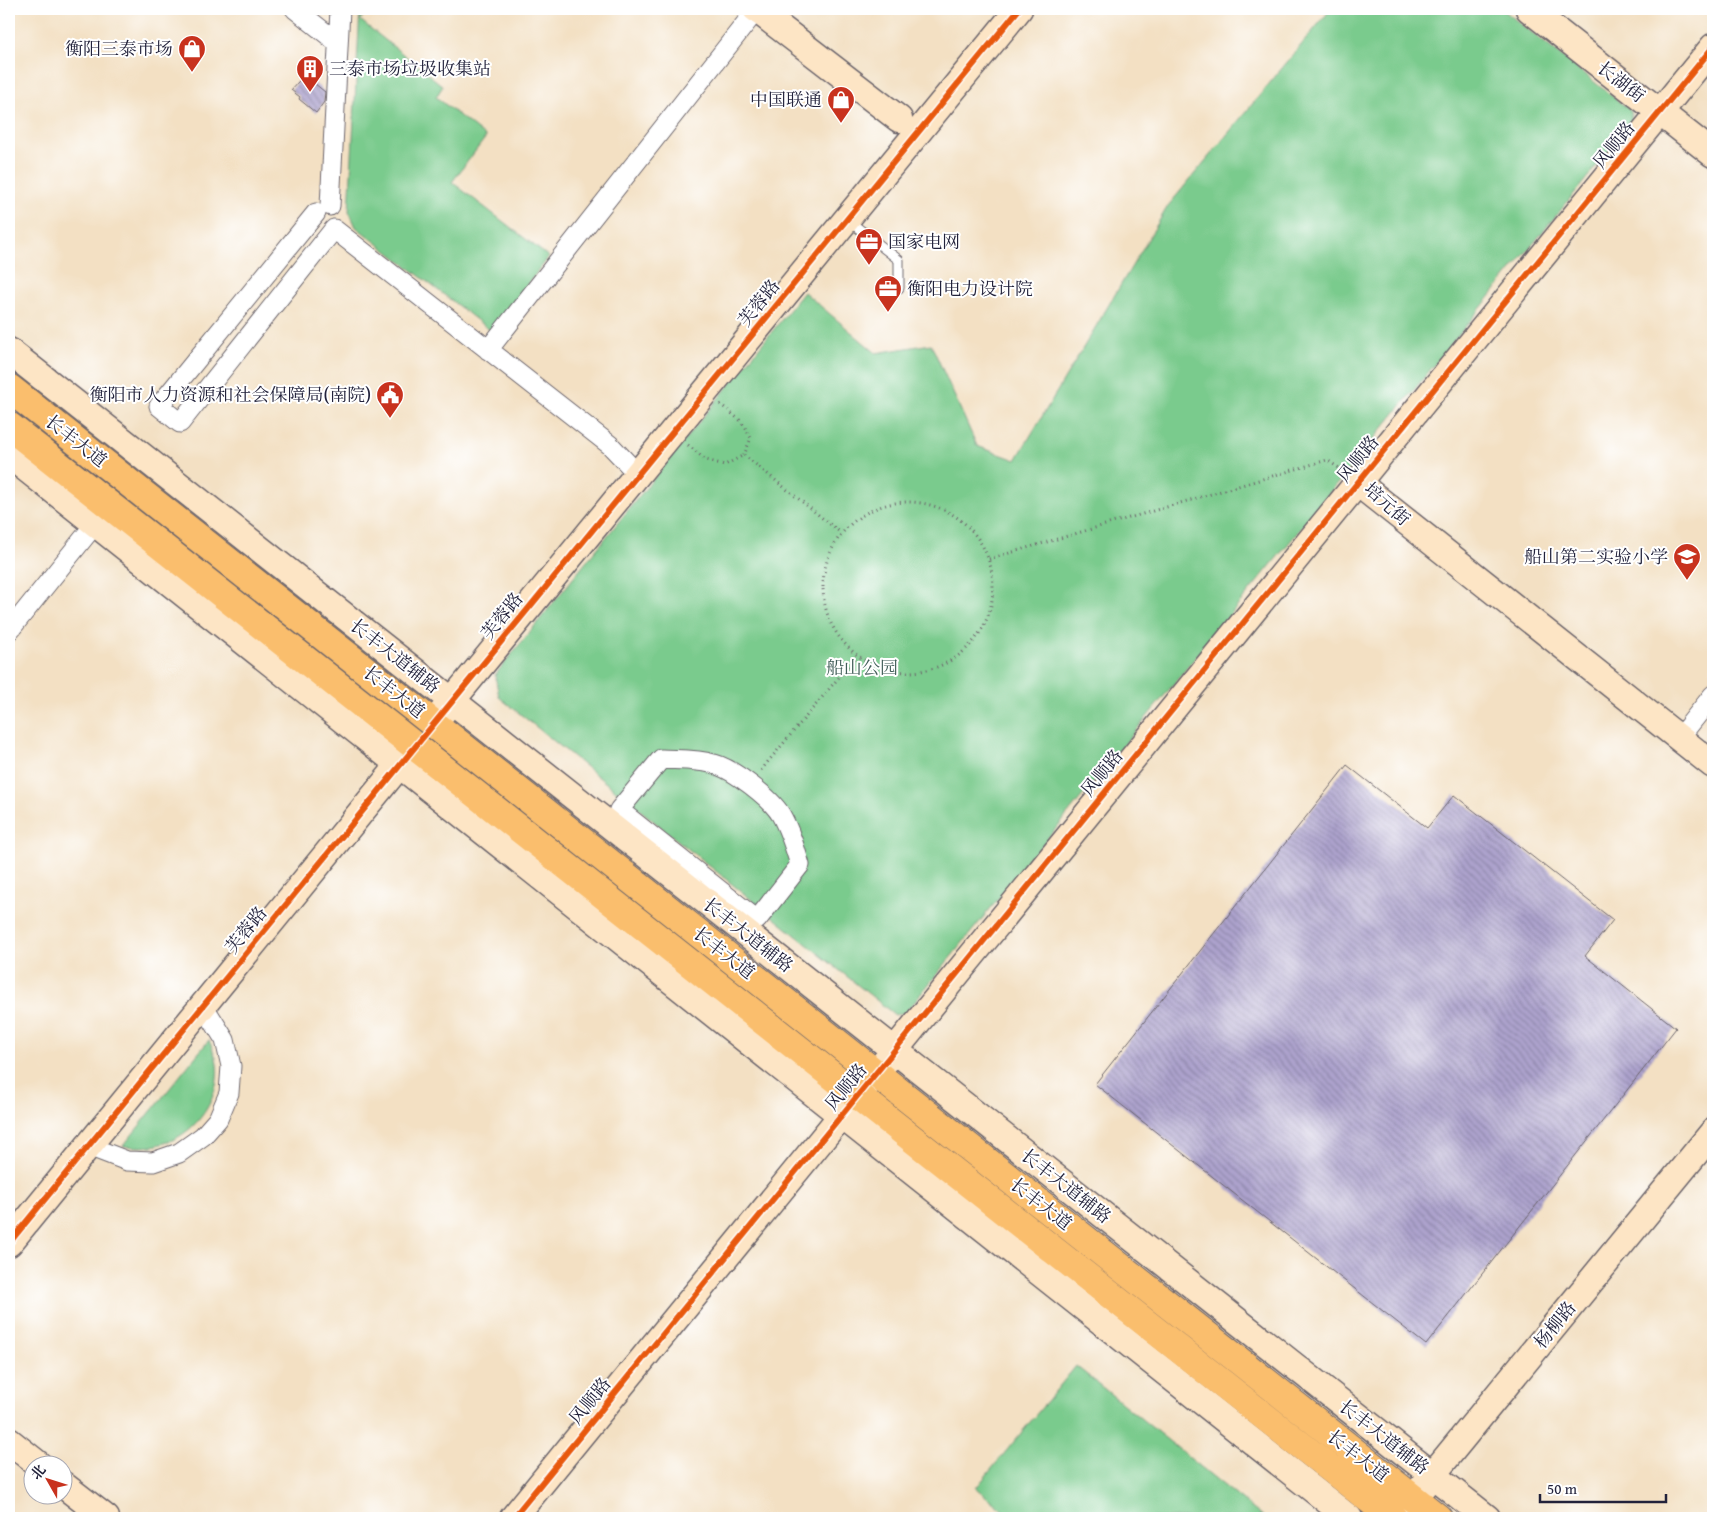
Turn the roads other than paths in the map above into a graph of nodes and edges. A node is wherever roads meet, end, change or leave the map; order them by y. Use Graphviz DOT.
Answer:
graph roads {
  1 [pos="295,9"];
  2 [pos="340,9"];
  3 [pos="757,9"];
  4 [pos="1003,9"];
  5 [pos="1019,9"];
  6 [pos="1529,9"];
  7 [pos="1546,9"];
  8 [pos="338,43"];
  9 [pos="1713,46"];
  10 [pos="1713,71"];
  11 [pos="1669,113"];
  12 [pos="899,118"];
  13 [pos="1713,141"];
  14 [pos="1713,154"];
  15 [pos="323,210"];
  16 [pos="847,219"];
  17 [pos="334,228"];
  18 [pos="899,288"];
  19 [pos="488,350"];
  20 [pos="9,351"];
  21 [pos="9,388"];
  22 [pos="9,426"];
  23 [pos="9,455"];
  24 [pos="632,461"];
  25 [pos="1367,486"];
  26 [pos="102,515"];
  27 [pos="9,631"];
  28 [pos="1713,695"];
  29 [pos="447,697"];
  30 [pos="429,719"];
  31 [pos="1681,735"];
  32 [pos="402,752"];
  33 [pos="1713,756"];
  34 [pos="1713,765"];
  35 [pos="749,784"];
  36 [pos="203,1006"];
  37 [pos="900,1055"];
  38 [pos="881,1077"];
  39 [pos="854,1110"];
  40 [pos="1713,1132"];
  41 [pos="88,1146"];
  42 [pos="1713,1158"];
  43 [pos="9,1223"];
  44 [pos="9,1243"];
  45 [pos="9,1441"];
  46 [pos="25,1454"];
  47 [pos="1439,1480"];
  48 [pos="72,1492"];
  49 [pos="1419,1513"];
  50 [pos="106,1518"];
  51 [pos="513,1518"];
  52 [pos="529,1518"];
  53 [pos="1349,1518"];
  54 [pos="1393,1518"];
  55 [pos="1487,1518"];
  1 -- 8 [label="street"];
  2 -- 8 [label="street"];
  3 -- 12 [label="street"];
  3 -- 19 [label="street"];
  4 -- 24 [label="street, 芙蓉路"];
  5 -- 16 [label="street, 芙蓉路"];
  6 -- 11 [label="street, 长湖街"];
  7 -- 11 [label="street, 长湖街"];
  8 -- 15 [label="street"];
  9 -- 11 [label="street, 风顺路"];
  10 -- 11 [label="street, 风顺路"];
  11 -- 13 [label="street, 长湖街"];
  11 -- 14 [label="street, 长湖街"];
  11 -- 25 [label="street, 风顺路"];
  15 -- 17 [label="street"];
  15 -- 17 [label="street"];
  16 -- 18 [label="lane"];
  16 -- 29 [label="street, 芙蓉路"];
  17 -- 19 [label="street"];
  19 -- 24 [label="street"];
  20 -- 29 [label="street, 长丰大道辅路"];
  21 -- 30 [label="main road, 长丰大道"];
  22 -- 26 [label="main road, 长丰大道"];
  23 -- 26 [label="street"];
  24 -- 29 [label="street, 芙蓉路"];
  25 -- 31 [label="street, 培元街"];
  25 -- 37 [label="street, 风顺路"];
  26 -- 27 [label="street"];
  26 -- 32 [label="main road, 长丰大道"];
  28 -- 31 [label="street"];
  29 -- 30 [label="street, 芙蓉路"];
  29 -- 37 [label="street, 长丰大道辅路"];
  30 -- 32 [label="street, 芙蓉路"];
  30 -- 38 [label="main road, 长丰大道"];
  31 -- 33 [label="street, 培元街"];
  31 -- 34 [label="street, 培元街"];
  32 -- 36 [label="street, 芙蓉路"];
  32 -- 39 [label="main road, 长丰大道"];
  32 -- 43 [label="street, 芙蓉路"];
  35 -- 35 [label="street"];
  36 -- 41 [label="street, 芙蓉路"];
  36 -- 41 [label="street"];
  37 -- 38 [label="street, 风顺路"];
  37 -- 47 [label="street, 长丰大道辅路"];
  38 -- 39 [label="street, 风顺路"];
  38 -- 49 [label="main road, 长丰大道"];
  39 -- 51 [label="street, 风顺路"];
  39 -- 52 [label="street, 风顺路"];
  39 -- 53 [label="street"];
  39 -- 54 [label="main road, 长丰大道"];
  40 -- 47 [label="street, 杨柳路"];
  41 -- 44 [label="street, 芙蓉路"];
  42 -- 47 [label="street, 杨柳路"];
  45 -- 46 [label="street"];
  47 -- 49 [label="street, 杨柳路"];
  47 -- 55 [label="street, 长丰大道辅路"];
  48 -- 50 [label="street"];
}
